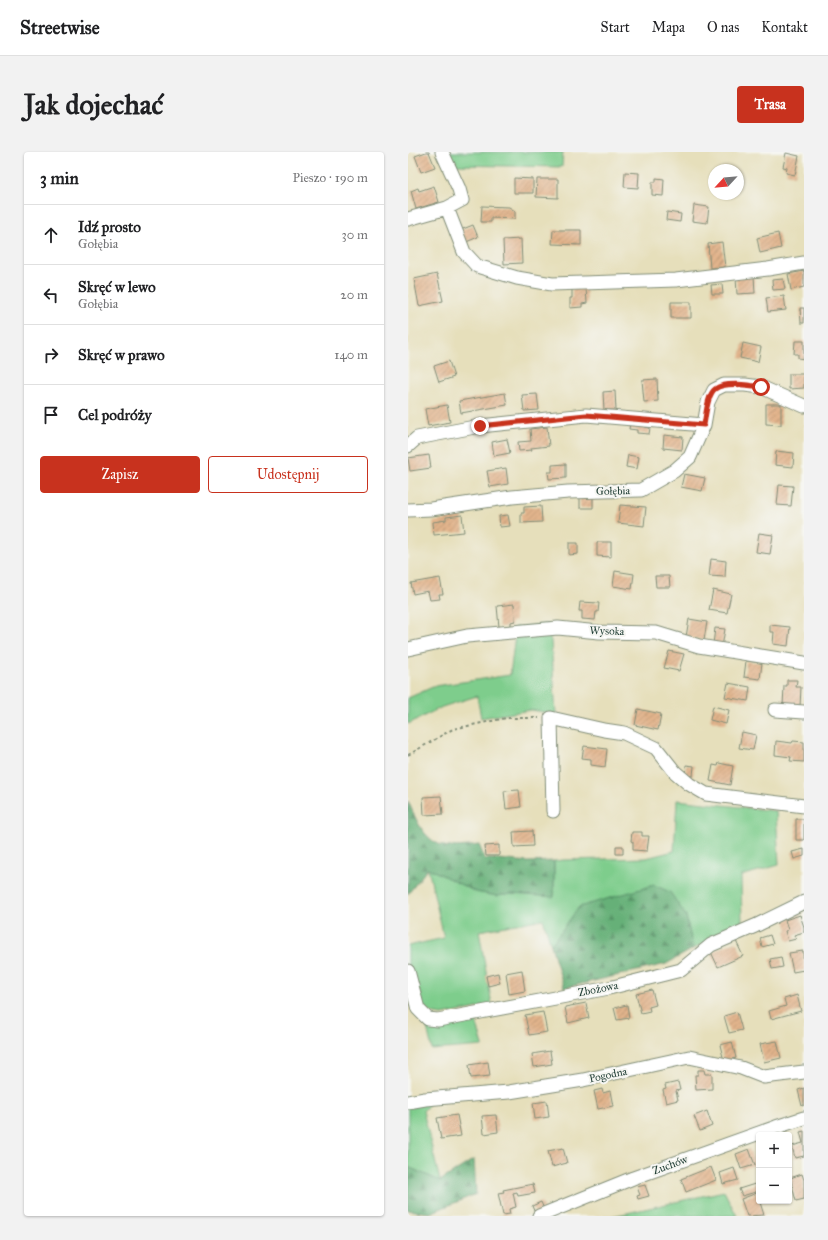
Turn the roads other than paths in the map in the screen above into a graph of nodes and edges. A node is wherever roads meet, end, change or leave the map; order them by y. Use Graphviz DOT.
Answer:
graph roads {
  1 [pos="442,152"];
  2 [pos="447,208"];
  3 [pos="408,219"];
  4 [pos="804,263"];
  5 [pos="804,406"];
  6 [pos="704,425"];
  7 [pos="408,446"];
  8 [pos="408,509"];
  9 [pos="408,649"];
  10 [pos="804,664"];
  11 [pos="776,710"];
  12 [pos="804,712"];
  13 [pos="804,806"];
  14 [pos="553,811"];
  15 [pos="804,902"];
  16 [pos="408,971"];
  17 [pos="804,1072"];
  18 [pos="408,1102"];
  19 [pos="804,1118"];
  20 [pos="539,1216"];
  1 -- 2 [label="street"];
  2 -- 3 [label="street"];
  2 -- 4 [label="street"];
  5 -- 6 [label="street, Gołębia"];
  6 -- 7 [label="street"];
  6 -- 8 [label="street, Gołębia"];
  9 -- 10 [label="street, Wysoka"];
  11 -- 12 [label="street"];
  13 -- 14 [label="street"];
  15 -- 16 [label="street, Zbożowa"];
  17 -- 18 [label="street, Pogodna"];
  19 -- 20 [label="street, Zuchów"];
}
